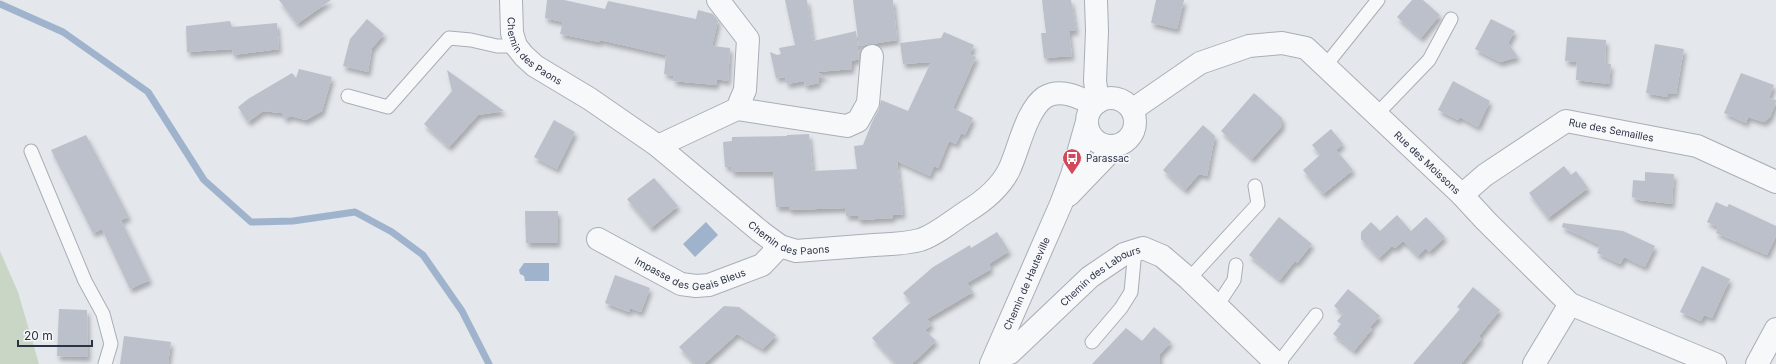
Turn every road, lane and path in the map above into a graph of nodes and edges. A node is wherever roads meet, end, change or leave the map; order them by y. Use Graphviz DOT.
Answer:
graph roads {
  1 [pos="512,0"];
  2 [pos="718,0"];
  3 [pos="1096,0"];
  4 [pos="1378,0"];
  5 [pos="1451,19"];
  6 [pos="516,46"];
  7 [pos="872,56"];
  8 [pos="1326,65"];
  9 [pos="348,96"];
  10 [pos="1096,103"];
  11 [pos="737,109"];
  12 [pos="1132,110"];
  13 [pos="1377,114"];
  14 [pos="1086,125"];
  15 [pos="658,146"];
  16 [pos="1115,146"];
  17 [pos="31,151"];
  18 [pos="1776,182"];
  19 [pos="1255,186"];
  20 [pos="1462,195"];
  21 [pos="1061,204"];
  22 [pos="598,239"];
  23 [pos="780,246"];
  24 [pos="1135,250"];
  25 [pos="1236,265"];
  26 [pos="1189,279"];
  27 [pos="1570,304"];
  28 [pos="1217,306"];
  29 [pos="1316,315"];
  30 [pos="1776,329"];
  31 [pos="1092,342"];
  32 [pos="993,360"];
  33 [pos="105,364"];
  34 [pos="1278,364"];
  35 [pos="1534,364"];
  36 [pos="1716,364"];
  37 [pos="1757,364"];
  1 -- 6 [label="street, Chemin des Paons"];
  2 -- 11 [label="street"];
  3 -- 10 [label="street"];
  4 -- 8 [label="lane"];
  5 -- 13 [label="lane"];
  6 -- 9 [label="lane"];
  6 -- 15 [label="street, Chemin des Paons"];
  7 -- 11 [label="street"];
  8 -- 12 [label="street, Rue des Moissons"];
  8 -- 13 [label="street, Rue des Moissons"];
  10 -- 12 [label="street"];
  10 -- 14 [label="street"];
  10 -- 23 [label="street, Chemin des Paons"];
  11 -- 15 [label="street"];
  12 -- 16 [label="street"];
  13 -- 20 [label="street, Rue des Moissons"];
  14 -- 16 [label="street"];
  14 -- 21 [label="street, Chemin de Hauteville"];
  15 -- 23 [label="street, Chemin des Paons"];
  16 -- 21 [label="street, Chemin de Hauteville"];
  17 -- 33 [label="lane"];
  18 -- 20 [label="street, Rue des Semailles"];
  19 -- 26 [label="lane"];
  20 -- 27 [label="street, Rue des Moissons"];
  21 -- 32 [label="street, Chemin de Hauteville"];
  22 -- 23 [label="street, Impasse des Geais Bleus"];
  24 -- 26 [label="street, Chemin des Labours"];
  24 -- 31 [label="lane"];
  24 -- 32 [label="street, Chemin des Labours"];
  25 -- 28 [label="lane"];
  26 -- 28 [label="street, Chemin des Labours"];
  27 -- 35 [label="street"];
  27 -- 36 [label="street, Rue des Moissons"];
  28 -- 34 [label="street, Chemin des Labours"];
  29 -- 34 [label="lane"];
  30 -- 37 [label="street"];
}
